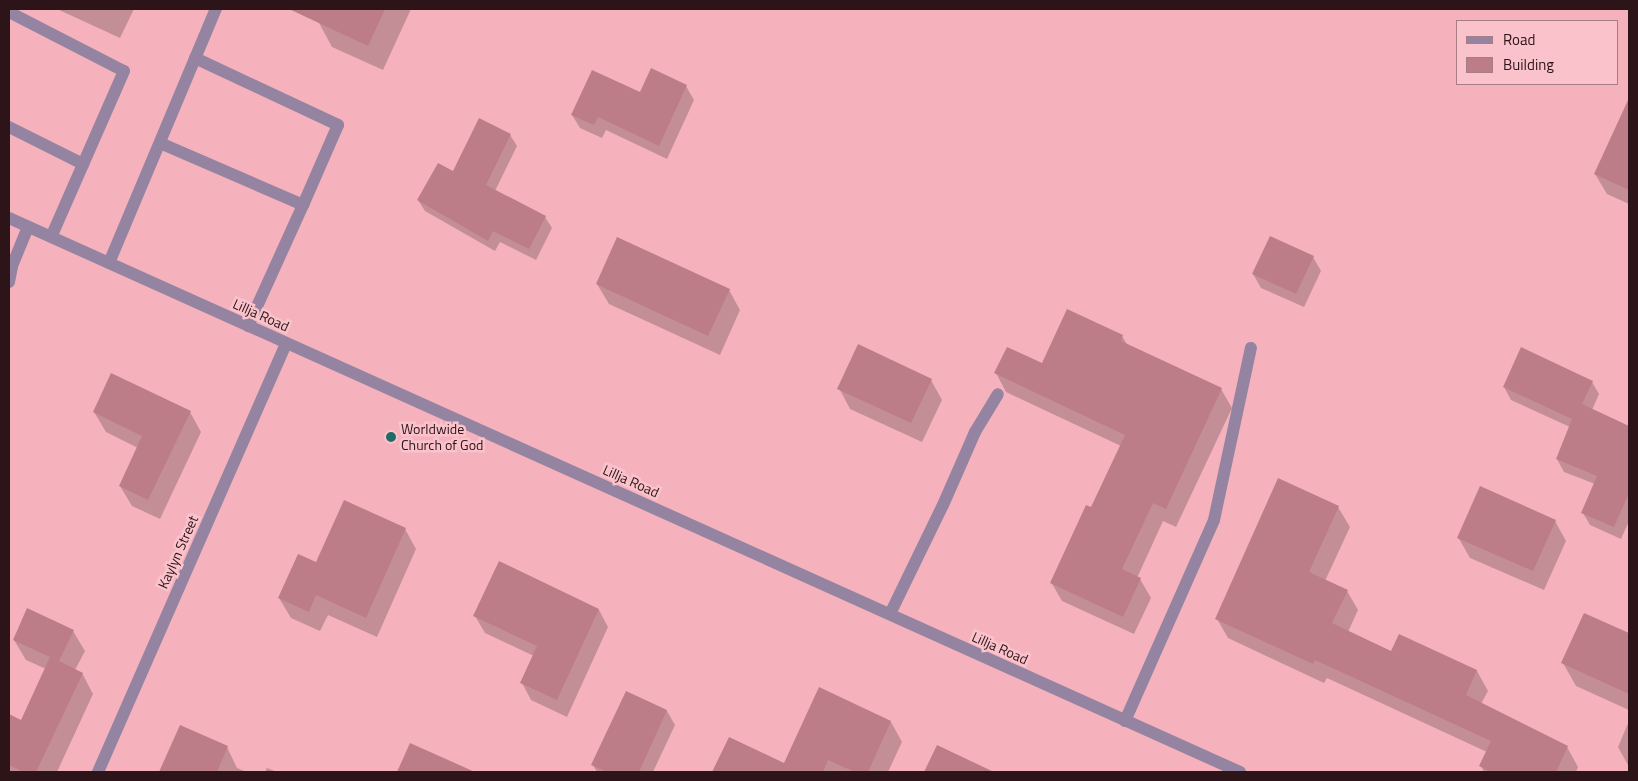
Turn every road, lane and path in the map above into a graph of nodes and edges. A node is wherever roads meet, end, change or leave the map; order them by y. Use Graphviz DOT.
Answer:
graph roads {
  1 [pos="216,9"];
  2 [pos="9,12"];
  3 [pos="196,58"];
  4 [pos="9,127"];
  5 [pos="160,143"];
  6 [pos="83,164"];
  7 [pos="303,206"];
  8 [pos="9,218"];
  9 [pos="28,227"];
  10 [pos="51,237"];
  11 [pos="109,263"];
  12 [pos="9,282"];
  13 [pos="248,326"];
  14 [pos="286,343"];
  15 [pos="1251,348"];
  16 [pos="998,394"];
  17 [pos="890,614"];
  18 [pos="1125,721"];
  19 [pos="98,772"];
  20 [pos="1240,772"];
  1 -- 3 [label="street"];
  2 -- 6 [label="street"];
  3 -- 5 [label="street"];
  3 -- 7 [label="street"];
  4 -- 6 [label="street"];
  5 -- 7 [label="street"];
  5 -- 11 [label="street"];
  6 -- 10 [label="street"];
  7 -- 13 [label="street"];
  8 -- 9 [label="street, Lillja Road"];
  9 -- 10 [label="street, Lillja Road"];
  9 -- 12 [label="street"];
  10 -- 11 [label="street, Lillja Road"];
  11 -- 13 [label="street, Lillja Road"];
  13 -- 14 [label="street, Lillja Road"];
  14 -- 17 [label="street, Lillja Road"];
  14 -- 19 [label="street, Kaylyn Street"];
  15 -- 18 [label="street"];
  16 -- 17 [label="street"];
  17 -- 18 [label="street, Lillja Road"];
  18 -- 20 [label="street, Lillja Road"];
}
